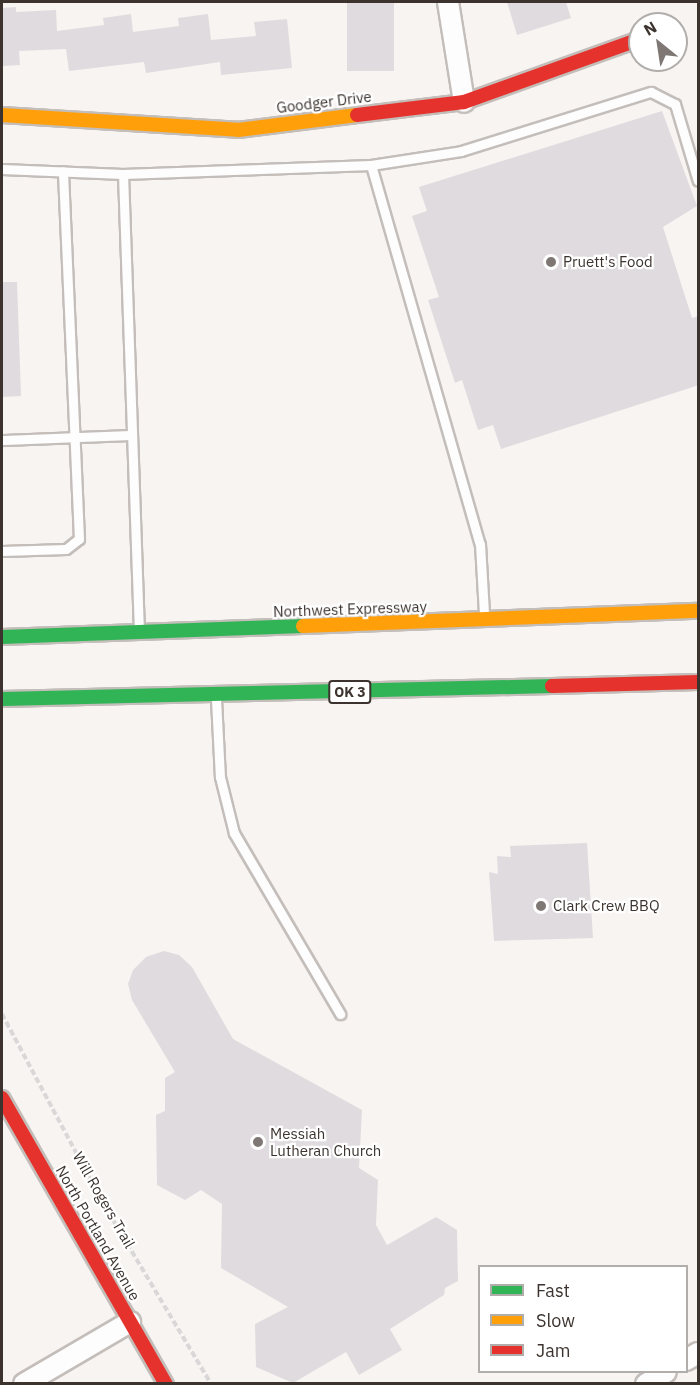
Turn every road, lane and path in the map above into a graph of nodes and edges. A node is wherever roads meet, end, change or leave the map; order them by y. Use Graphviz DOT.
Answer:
graph roads {
  1 [pos="448,2"];
  2 [pos="628,43"];
  3 [pos="464,102"];
  4 [pos="2,115"];
  5 [pos="371,165"];
  6 [pos="2,169"];
  7 [pos="63,171"];
  8 [pos="123,174"];
  9 [pos="699,181"];
  10 [pos="132,435"];
  11 [pos="74,437"];
  12 [pos="2,440"];
  13 [pos="2,551"];
  14 [pos="699,611"];
  15 [pos="485,622"];
  16 [pos="140,632"];
  17 [pos="2,637"];
  18 [pos="699,682"];
  19 [pos="216,696"];
  20 [pos="2,699"];
  21 [pos="2,1014"];
  22 [pos="340,1014"];
  23 [pos="2,1098"];
  24 [pos="130,1322"];
  25 [pos="667,1376"];
  26 [pos="24,1383"];
  27 [pos="166,1383"];
  28 [pos="210,1383"];
  29 [pos="646,1383"];
  1 -- 3 [label="street"];
  2 -- 3 [label="main road, Goodger Drive"];
  3 -- 4 [label="main road, Goodger Drive"];
  5 -- 8 [label="lane"];
  5 -- 9 [label="lane"];
  5 -- 15 [label="lane"];
  6 -- 7 [label="lane"];
  7 -- 8 [label="lane"];
  7 -- 11 [label="lane"];
  8 -- 10 [label="lane"];
  10 -- 11 [label="lane"];
  10 -- 16 [label="lane"];
  11 -- 12 [label="lane"];
  11 -- 13 [label="lane"];
  14 -- 15 [label="main road, Northwest Expressway"];
  15 -- 16 [label="main road, Northwest Expressway"];
  16 -- 17 [label="main road, Northwest Expressway"];
  18 -- 19 [label="main road, OK 3"];
  19 -- 20 [label="main road, OK 3"];
  19 -- 22 [label="lane"];
  21 -- 28 [label="path, Will Rogers Trail"];
  23 -- 24 [label="main road, North Portland Avenue"];
  24 -- 26 [label="street"];
  24 -- 27 [label="main road, North Portland Avenue"];
  25 -- 29 [label="street"];
}
